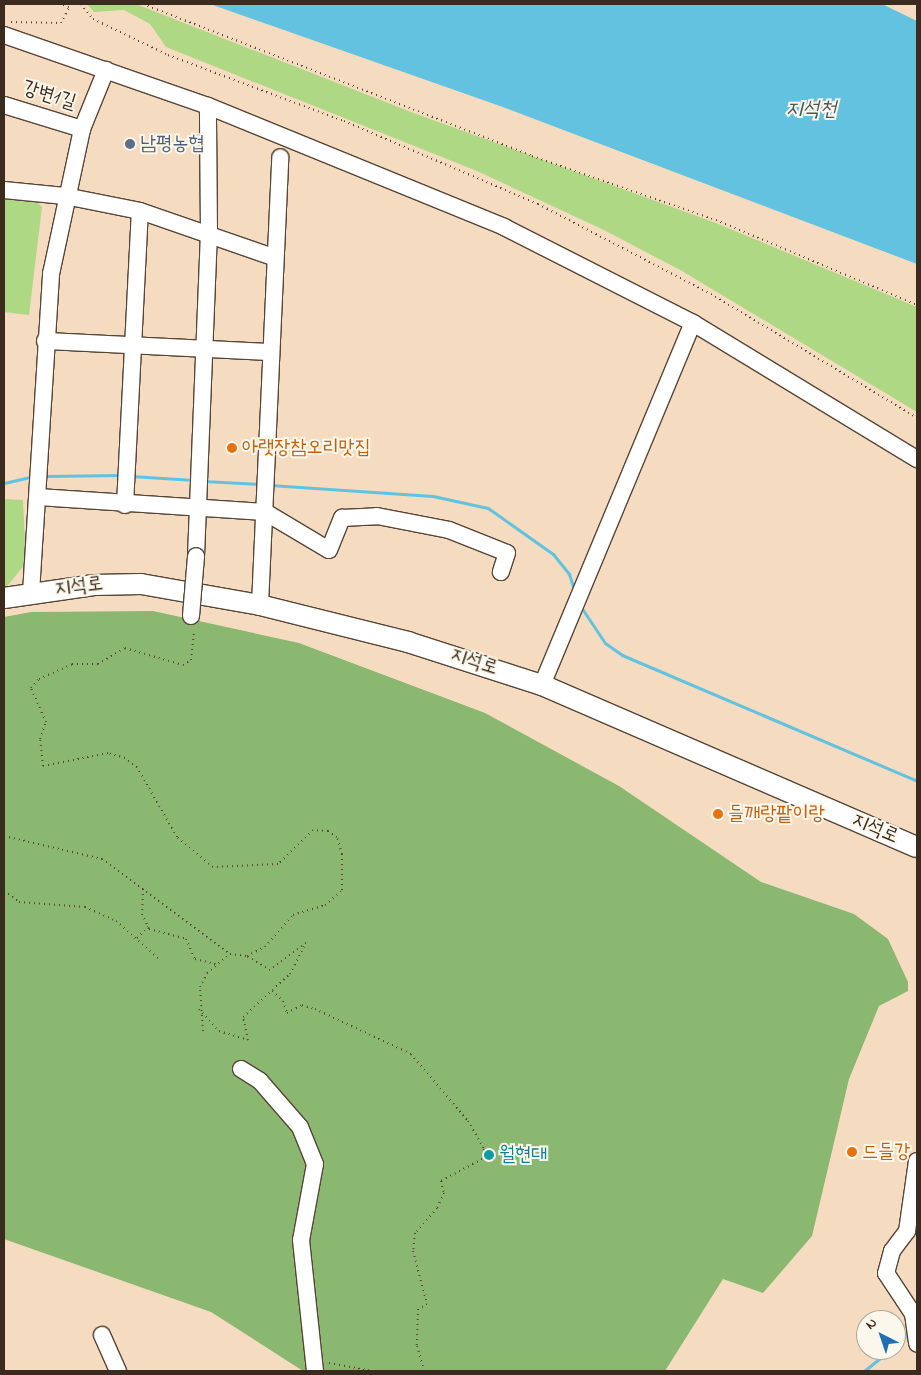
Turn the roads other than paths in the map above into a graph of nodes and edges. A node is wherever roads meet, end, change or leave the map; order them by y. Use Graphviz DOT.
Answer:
graph roads {
  1 [pos="4,35"];
  2 [pos="106,70"];
  3 [pos="4,104"];
  4 [pos="208,106"];
  5 [pos="82,128"];
  6 [pos="280,157"];
  7 [pos="4,190"];
  8 [pos="65,196"];
  9 [pos="140,211"];
  10 [pos="209,233"];
  11 [pos="273,257"];
  12 [pos="693,323"];
  13 [pos="45,341"];
  14 [pos="133,347"];
  15 [pos="204,350"];
  16 [pos="271,352"];
  17 [pos="917,459"];
  18 [pos="38,497"];
  19 [pos="126,498"];
  20 [pos="198,502"];
  21 [pos="264,506"];
  22 [pos="501,572"];
  23 [pos="31,593"];
  24 [pos="4,598"];
  25 [pos="260,605"];
  26 [pos="193,622"];
  27 [pos="542,685"];
  28 [pos="917,847"];
  29 [pos="241,1068"];
  30 [pos="917,1161"];
  31 [pos="102,1335"];
  32 [pos="917,1344"];
  33 [pos="118,1371"];
  34 [pos="315,1371"];
  1 -- 2 [label="street"];
  2 -- 4 [label="street"];
  2 -- 5 [label="street"];
  3 -- 5 [label="street, 강변1길"];
  4 -- 10 [label="street"];
  4 -- 12 [label="street"];
  5 -- 8 [label="street"];
  6 -- 11 [label="street"];
  7 -- 8 [label="street"];
  8 -- 9 [label="street"];
  8 -- 13 [label="street"];
  9 -- 10 [label="street"];
  9 -- 14 [label="street"];
  10 -- 11 [label="street"];
  10 -- 15 [label="street"];
  11 -- 16 [label="street"];
  12 -- 17 [label="street"];
  12 -- 27 [label="street"];
  13 -- 14 [label="street"];
  13 -- 18 [label="street"];
  14 -- 15 [label="street"];
  14 -- 19 [label="street"];
  15 -- 16 [label="street"];
  15 -- 20 [label="street"];
  16 -- 21 [label="street"];
  18 -- 19 [label="street"];
  18 -- 23 [label="street"];
  19 -- 20 [label="street"];
  20 -- 21 [label="street"];
  20 -- 26 [label="street, bridge"];
  21 -- 22 [label="street"];
  21 -- 25 [label="street"];
  23 -- 24 [label="main road, 지석로"];
  23 -- 25 [label="main road, 지석로"];
  25 -- 27 [label="main road, 지석로"];
  27 -- 28 [label="main road, 지석로"];
  29 -- 34 [label="street"];
  30 -- 32 [label="street"];
  31 -- 33 [label="street"];
}
